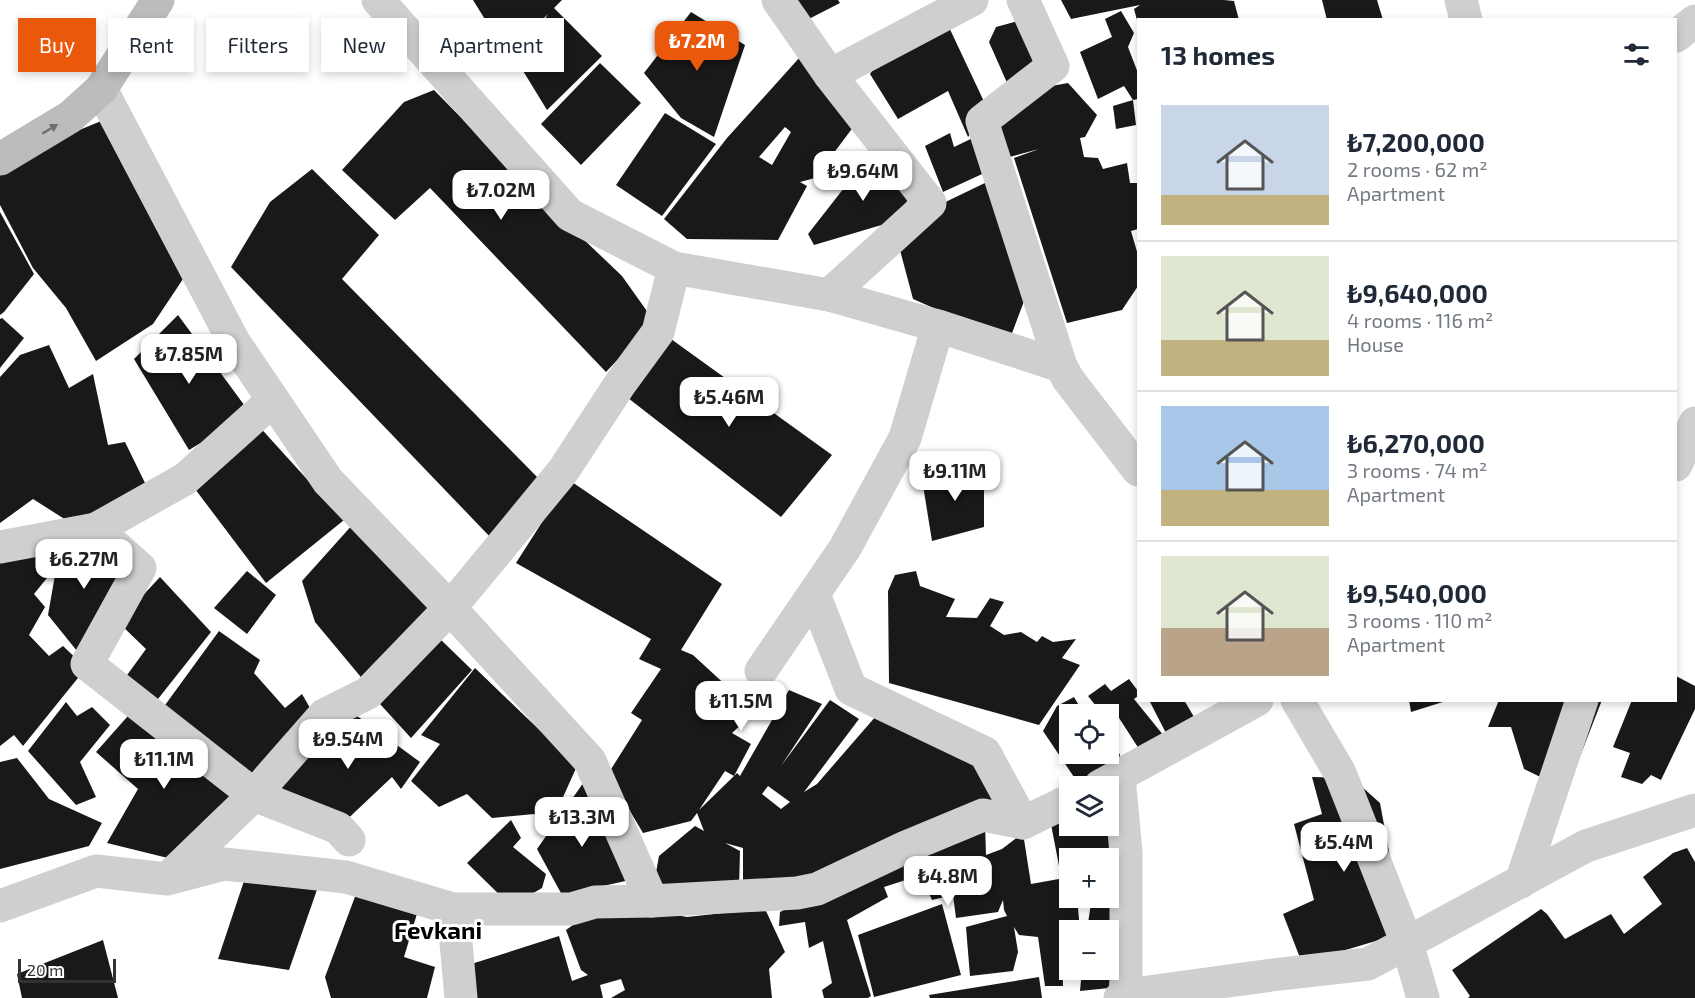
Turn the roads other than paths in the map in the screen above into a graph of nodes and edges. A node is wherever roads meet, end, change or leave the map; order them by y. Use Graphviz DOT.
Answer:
graph roads {
  1 [pos="158,0"];
  2 [pos="378,0"];
  3 [pos="778,0"];
  4 [pos="972,0"];
  5 [pos="1023,0"];
  6 [pos="1461,0"];
  7 [pos="1466,18"];
  8 [pos="1695,21"];
  9 [pos="1677,35"];
  10 [pos="830,75"];
  11 [pos="101,89"];
  12 [pos="0,159"];
  13 [pos="674,268"];
  14 [pos="829,295"];
  15 [pos="938,326"];
  16 [pos="1061,366"];
  17 [pos="273,400"];
  18 [pos="1129,438"];
  19 [pos="1137,466"];
  20 [pos="96,529"];
  21 [pos="0,547"];
  22 [pos="814,594"];
  23 [pos="450,608"];
  24 [pos="761,671"];
  25 [pos="1253,702"];
  26 [pos="1298,702"];
  27 [pos="1581,702"];
  28 [pos="1118,776"];
  29 [pos="254,795"];
  30 [pos="1059,805"];
  31 [pos="1695,810"];
  32 [pos="1023,823"];
  33 [pos="1119,826"];
  34 [pos="349,840"];
  35 [pos="167,879"];
  36 [pos="1521,882"];
  37 [pos="652,901"];
  38 [pos="0,906"];
  39 [pos="453,909"];
  40 [pos="1407,944"];
  41 [pos="1123,996"];
  42 [pos="460,998"];
  43 [pos="1423,998"];
  1 -- 11 [label="main road"];
  2 -- 13 [label="street"];
  3 -- 10 [label="street"];
  4 -- 10 [label="street"];
  5 -- 16 [label="street"];
  6 -- 7 [label="street"];
  8 -- 9 [label="street"];
  10 -- 14 [label="street"];
  12 -- 11 [label="main road, one-way"];
  11 -- 17 [label="street"];
  13 -- 14 [label="street"];
  13 -- 23 [label="street"];
  14 -- 15 [label="street"];
  15 -- 16 [label="street"];
  15 -- 22 [label="street"];
  16 -- 18 [label="street"];
  17 -- 20 [label="street"];
  17 -- 23 [label="street"];
  18 -- 19 [label="street"];
  20 -- 21 [label="street"];
  20 -- 29 [label="street"];
  22 -- 24 [label="street"];
  22 -- 32 [label="street"];
  23 -- 29 [label="street"];
  23 -- 37 [label="street"];
  25 -- 28 [label="street"];
  26 -- 40 [label="street"];
  27 -- 36 [label="street"];
  29 -- 34 [label="street"];
  29 -- 35 [label="street"];
  30 -- 32 [label="street"];
  31 -- 36 [label="street"];
  32 -- 37 [label="street"];
  33 -- 41 [label="street"];
  35 -- 38 [label="street"];
  35 -- 39 [label="street"];
  36 -- 40 [label="street"];
  37 -- 39 [label="street"];
  39 -- 42 [label="street"];
  40 -- 41 [label="street"];
  40 -- 43 [label="street"];
}
